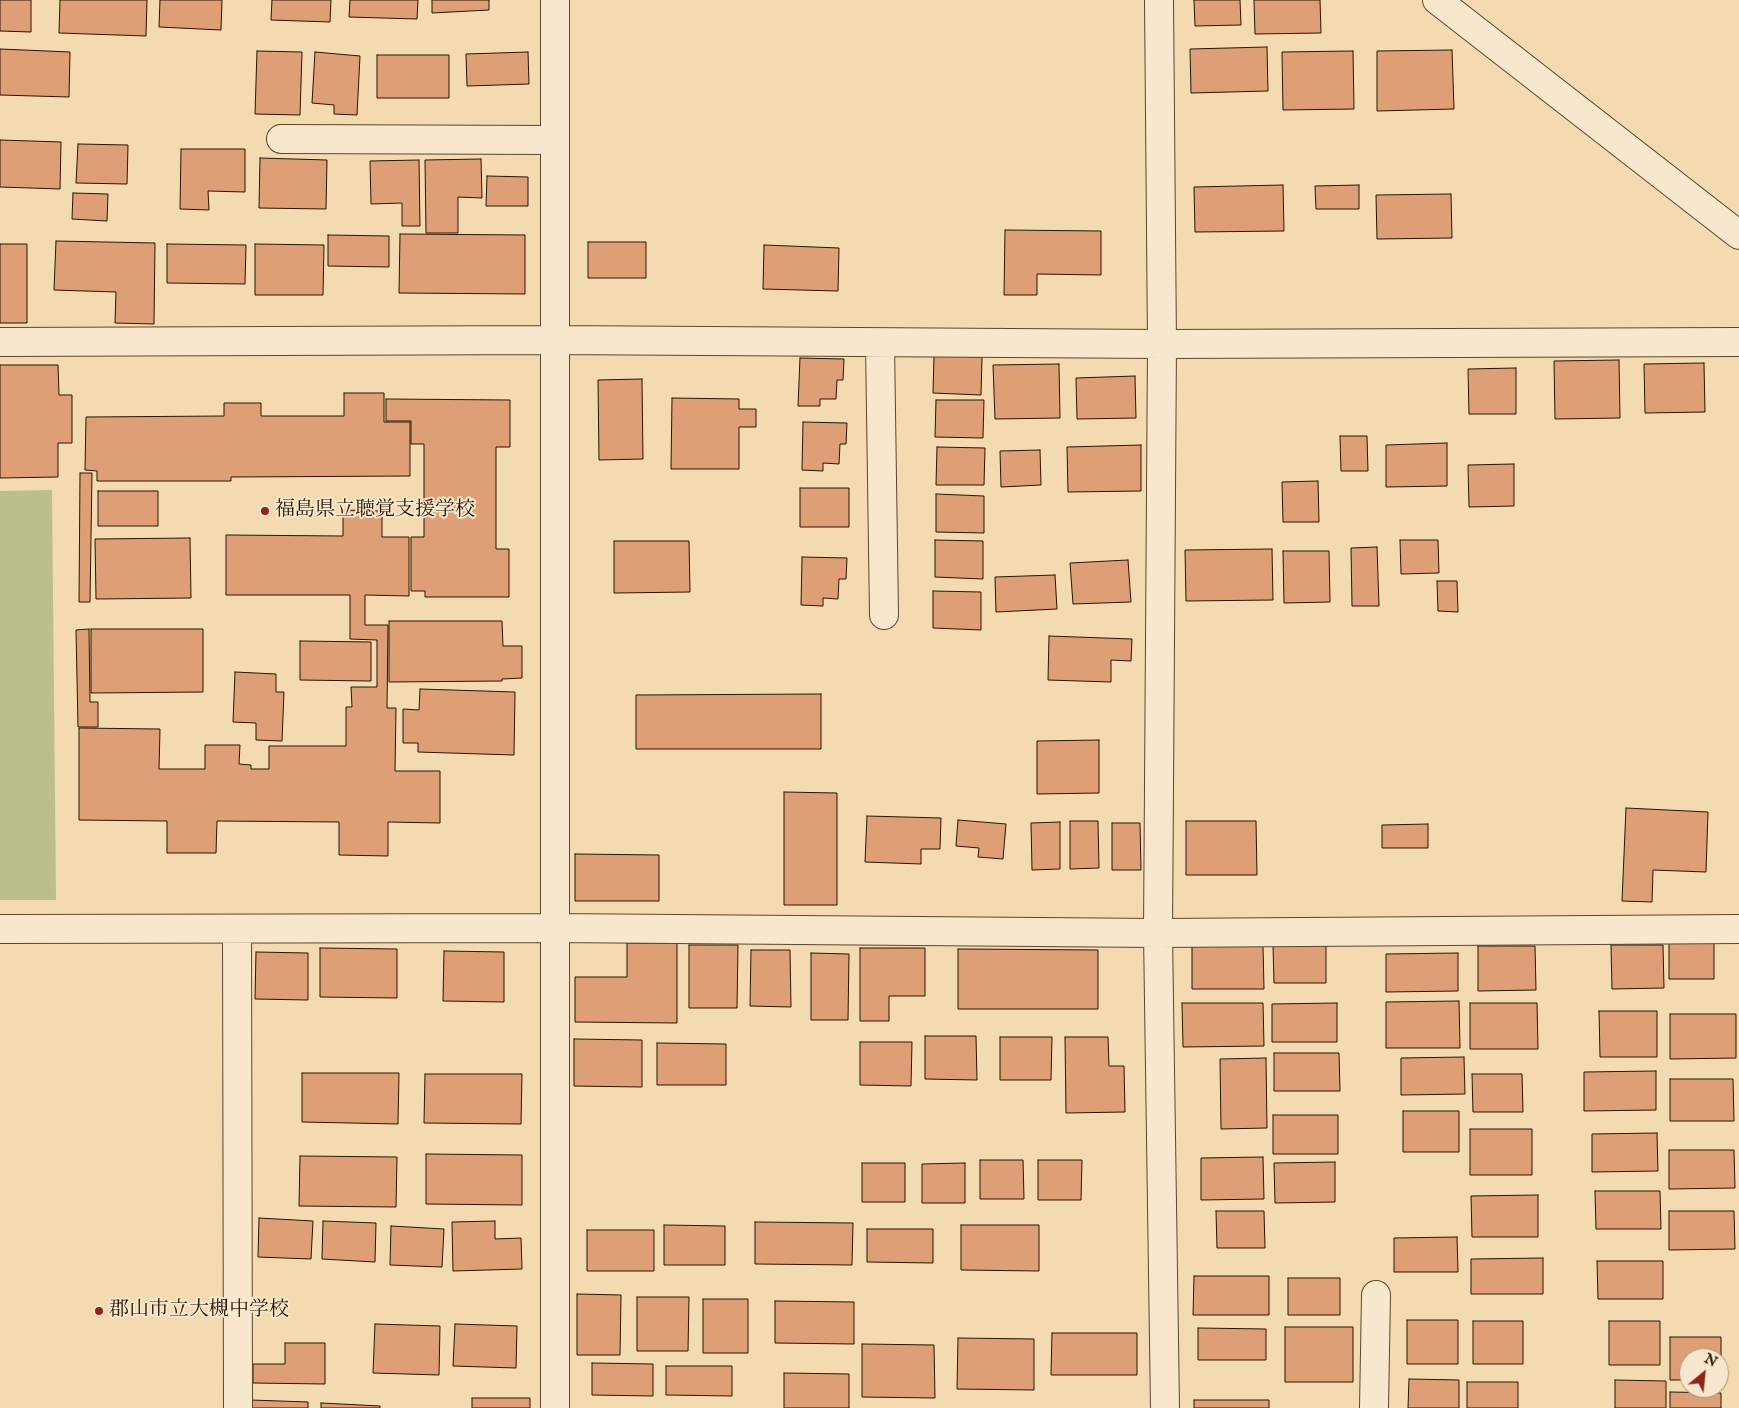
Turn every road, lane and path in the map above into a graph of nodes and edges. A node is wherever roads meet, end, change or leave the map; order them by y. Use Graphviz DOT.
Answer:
graph roads {
  1 [pos="555,0"];
  2 [pos="1159,0"];
  3 [pos="1437,0"];
  4 [pos="281,138"];
  5 [pos="555,140"];
  6 [pos="1739,235"];
  7 [pos="554,340"];
  8 [pos="0,342"];
  9 [pos="1739,342"];
  10 [pos="880,343"];
  11 [pos="1162,344"];
  12 [pos="884,616"];
  13 [pos="555,928"];
  14 [pos="237,929"];
  15 [pos="1739,929"];
  16 [pos="0,930"];
  17 [pos="1158,933"];
  18 [pos="1376,1295"];
  19 [pos="238,1408"];
  20 [pos="555,1408"];
  21 [pos="1165,1408"];
  22 [pos="1374,1408"];
  1 -- 5 [label="street"];
  2 -- 11 [label="street"];
  3 -- 6 [label="street"];
  4 -- 5 [label="street"];
  5 -- 7 [label="street"];
  7 -- 8 [label="street"];
  7 -- 10 [label="street"];
  7 -- 13 [label="street"];
  9 -- 11 [label="street"];
  10 -- 11 [label="street"];
  10 -- 12 [label="street"];
  11 -- 17 [label="street"];
  13 -- 14 [label="street"];
  13 -- 17 [label="street"];
  13 -- 20 [label="street"];
  14 -- 16 [label="street"];
  14 -- 19 [label="street"];
  15 -- 17 [label="street"];
  17 -- 21 [label="street"];
  18 -- 22 [label="street"];
}
